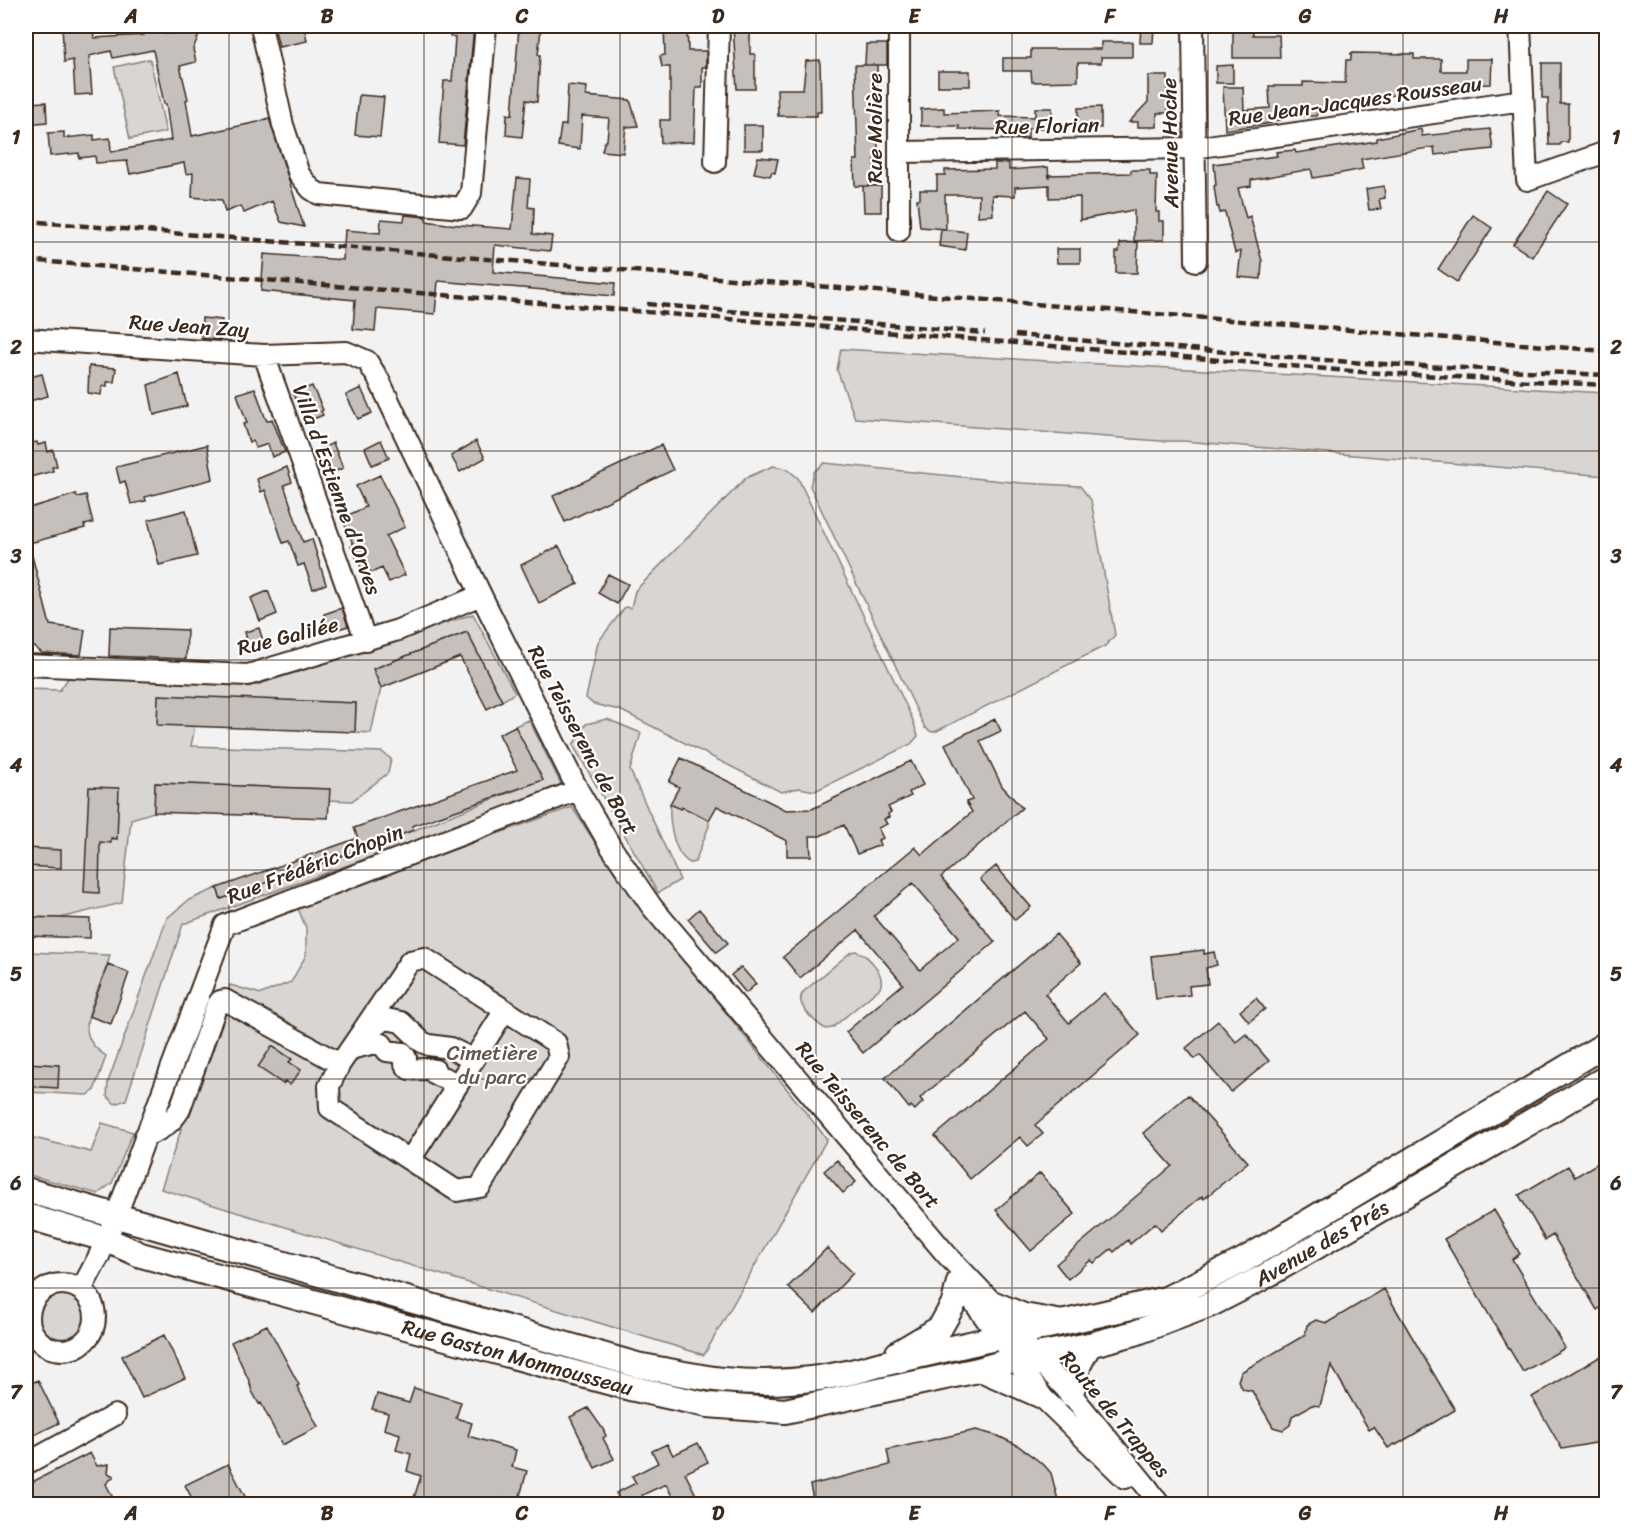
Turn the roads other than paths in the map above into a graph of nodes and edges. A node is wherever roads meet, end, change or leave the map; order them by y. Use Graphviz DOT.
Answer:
graph roads {
  1 [pos="261,26"];
  2 [pos="486,26"];
  3 [pos="719,26"];
  4 [pos="899,26"];
  5 [pos="1193,26"];
  6 [pos="1520,26"];
  7 [pos="1523,100"];
  8 [pos="1194,148"];
  9 [pos="900,152"];
  10 [pos="1606,152"];
  11 [pos="715,162"];
  12 [pos="899,231"];
  13 [pos="1196,261"];
  14 [pos="26,339"];
  15 [pos="350,353"];
  16 [pos="264,355"];
  17 [pos="481,595"];
  18 [pos="366,640"];
  19 [pos="26,665"];
  20 [pos="578,790"];
  21 [pos="505,1010"];
  22 [pos="1606,1044"];
  23 [pos="349,1050"];
  24 [pos="474,1060"];
  25 [pos="419,1065"];
  26 [pos="1606,1078"];
  27 [pos="145,1137"];
  28 [pos="410,1160"];
  29 [pos="26,1190"];
  30 [pos="26,1216"];
  31 [pos="116,1216"];
  32 [pos="105,1239"];
  33 [pos="946,1254"];
  34 [pos="959,1282"];
  35 [pos="31,1290"];
  36 [pos="81,1290"];
  37 [pos="1166,1299"];
  38 [pos="990,1300"];
  39 [pos="1065,1322"];
  40 [pos="29,1334"];
  41 [pos="1089,1345"];
  42 [pos="1016,1346"];
  43 [pos="878,1365"];
  44 [pos="978,1370"];
  45 [pos="880,1392"];
  46 [pos="1071,1394"];
  47 [pos="1044,1399"];
  48 [pos="115,1416"];
  49 [pos="26,1464"];
  50 [pos="1153,1504"];
  51 [pos="1159,1504"];
  1 -- 2 [label="street"];
  3 -- 11 [label="street"];
  4 -- 9 [label="street, Rue Molière"];
  5 -- 8 [label="street, Avenue Hoche"];
  6 -- 7 [label="street"];
  7 -- 8 [label="street, Rue Jean-Jacques Rousseau"];
  7 -- 10 [label="street"];
  8 -- 9 [label="street, Rue Florian"];
  8 -- 13 [label="street, Avenue Hoche"];
  9 -- 12 [label="street, Rue Molière"];
  14 -- 16 [label="street, Rue Jean Zay"];
  15 -- 16 [label="street, Rue Jean Zay"];
  15 -- 17 [label="street, Rue Teisserenc de Bort"];
  16 -- 18 [label="street, Villa d'Estienne d'Orves"];
  17 -- 18 [label="street, Rue Galilée"];
  17 -- 20 [label="street, Rue Teisserenc de Bort"];
  18 -- 19 [label="street, Rue Galilée"];
  20 -- 27 [label="street, Rue Frédéric Chopin"];
  20 -- 33 [label="street, Rue Teisserenc de Bort"];
  21 -- 23 [label="street"];
  21 -- 24 [label="street"];
  21 -- 28 [label="street"];
  22 -- 37 [label="main road, Avenue des Prés"];
  23 -- 24 [label="street"];
  23 -- 25 [label="street"];
  23 -- 27 [label="street"];
  23 -- 28 [label="street"];
  24 -- 25 [label="street"];
  25 -- 28 [label="street"];
  26 -- 41 [label="main road, Avenue des Prés"];
  27 -- 31 [label="street, Rue Frédéric Chopin"];
  29 -- 31 [label="main road, Rue Gaston Monmousseau"];
  30 -- 32 [label="main road, Rue Gaston Monmousseau"];
  31 -- 32 [label="street, Rue Frédéric Chopin"];
  31 -- 43 [label="main road, Rue Gaston Monmousseau"];
  32 -- 36 [label="street, Rue Frédéric Chopin"];
  32 -- 45 [label="main road, Rue Gaston Monmousseau"];
  33 -- 34 [label="street, Rue Teisserenc de Bort"];
  33 -- 38 [label="street, Rue Teisserenc de Bort"];
  34 -- 42 [label="street, Rue Teisserenc de Bort"];
  34 -- 43 [label="main road"];
  35 -- 36 [label="street"];
  35 -- 40 [label="street"];
  36 -- 40 [label="street"];
  37 -- 39 [label="main road, Avenue des Prés"];
  37 -- 42 [label="main road"];
  38 -- 39 [label="street"];
  38 -- 42 [label="street, Rue Teisserenc de Bort"];
  39 -- 42 [label="main road, Avenue des Prés"];
  41 -- 42 [label="main road, Avenue des Prés"];
  41 -- 46 [label="main road"];
  42 -- 43 [label="main road"];
  42 -- 44 [label="main road, Rue Gaston Monmousseau"];
  42 -- 45 [label="main road"];
  42 -- 46 [label="street, Route de Trappes"];
  42 -- 47 [label="street, Route de Trappes"];
  44 -- 45 [label="main road, Rue Gaston Monmousseau"];
  44 -- 47 [label="street"];
  46 -- 51 [label="street, Route de Trappes"];
  47 -- 50 [label="street, Route de Trappes"];
  48 -- 49 [label="street"];
}
